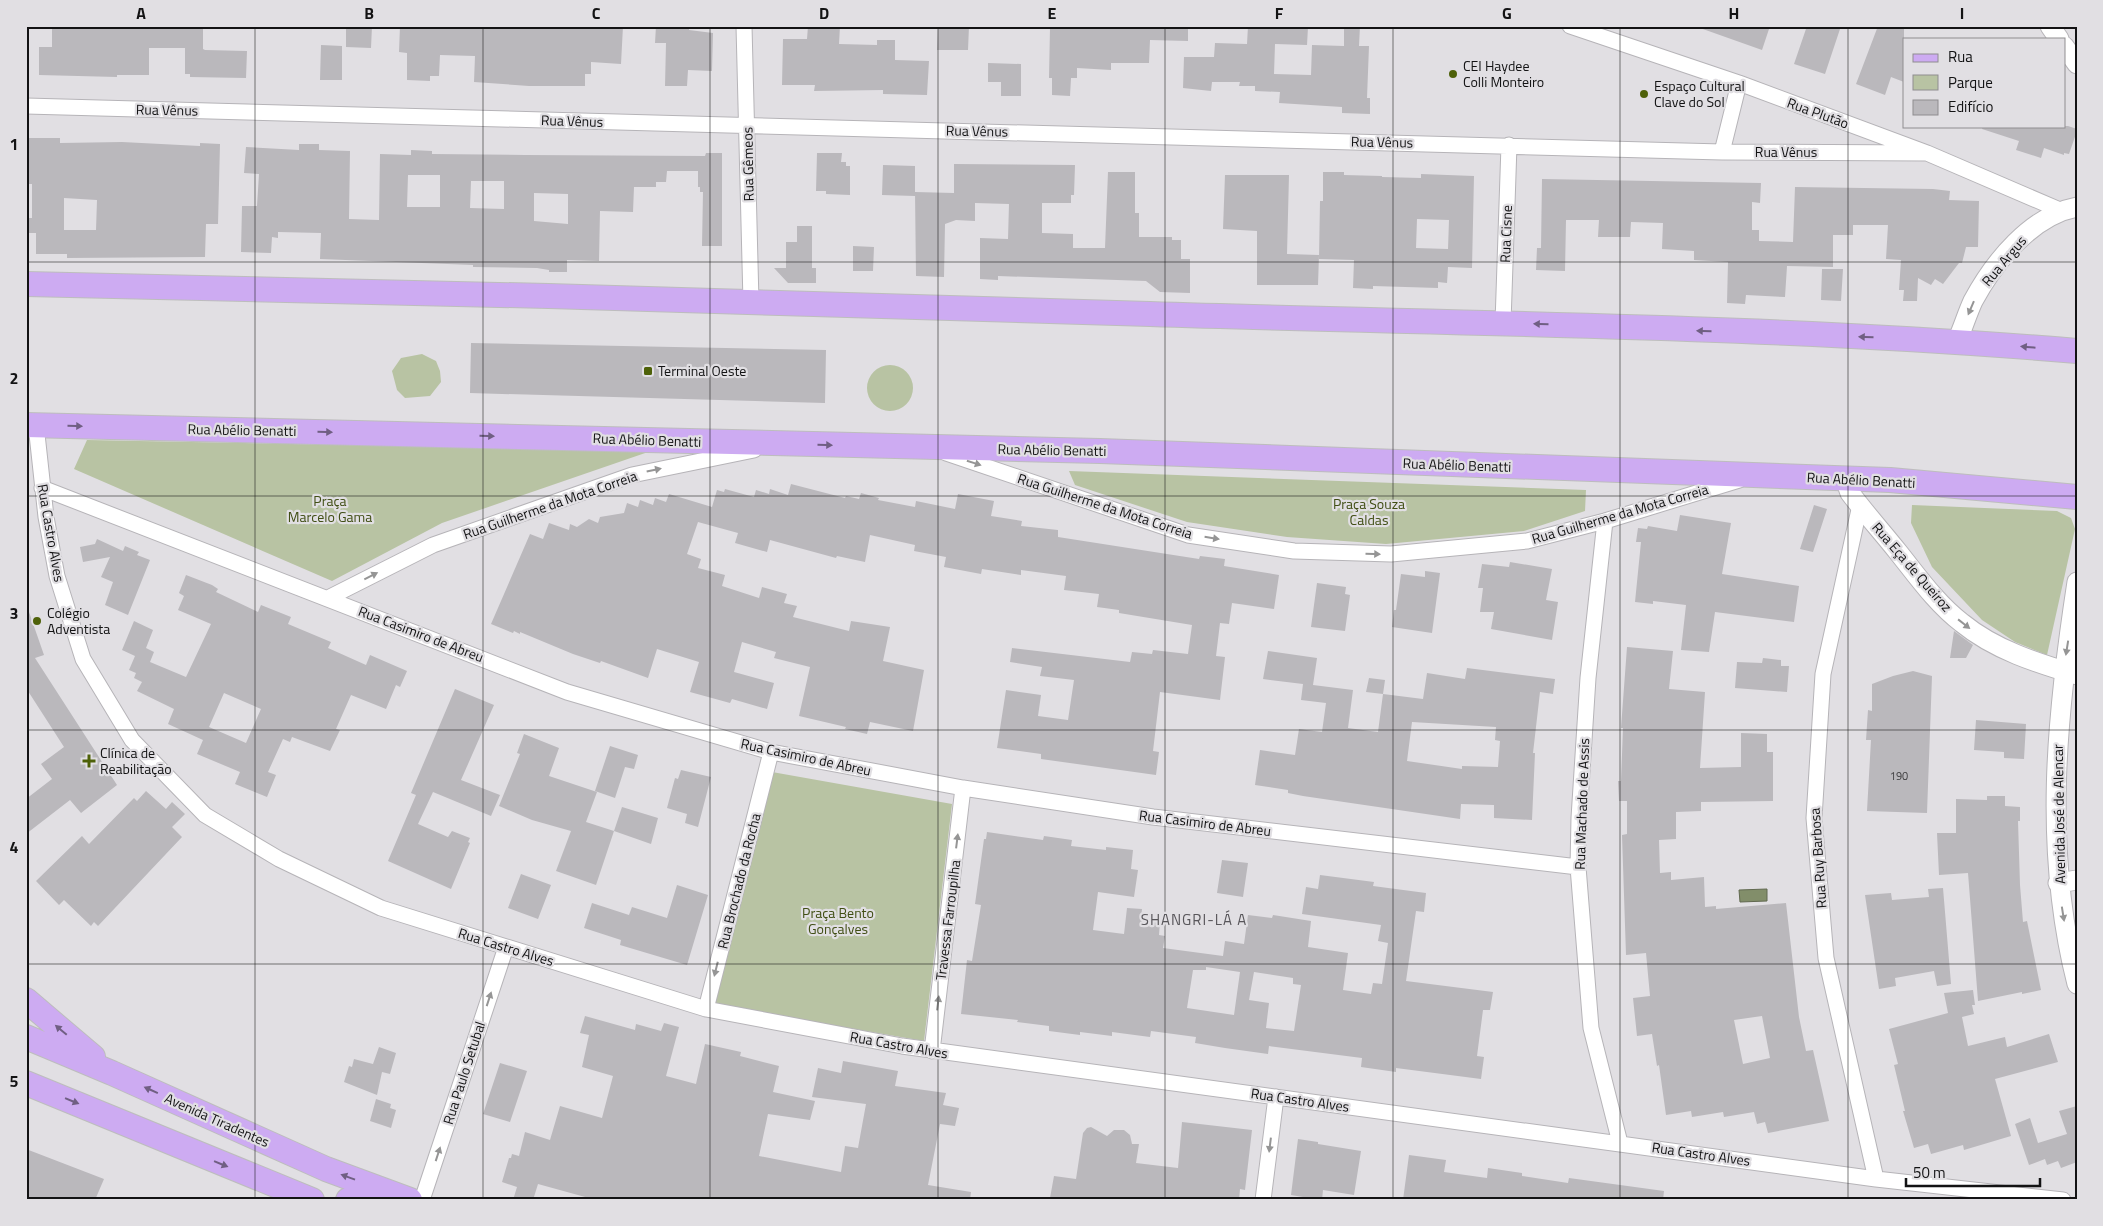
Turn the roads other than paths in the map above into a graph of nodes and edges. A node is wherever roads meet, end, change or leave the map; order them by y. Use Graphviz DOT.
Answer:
graph roads {
  1 [pos="744,26"];
  2 [pos="1570,26"];
  3 [pos="2050,26"];
  4 [pos="2058,38"];
  5 [pos="2066,49"];
  6 [pos="2077,64"];
  7 [pos="1739,83"];
  8 [pos="26,106"];
  9 [pos="747,126"];
  10 [pos="1509,145"];
  11 [pos="1722,152"];
  12 [pos="1927,153"];
  13 [pos="2070,206"];
  14 [pos="26,284"];
  15 [pos="751,302"];
  16 [pos="1504,323"];
  17 [pos="1957,341"];
  18 [pos="2077,351"];
  19 [pos="31,425"];
  20 [pos="783,444"];
  21 [pos="928,447"];
  22 [pos="1756,474"];
  23 [pos="1845,479"];
  24 [pos="42,488"];
  25 [pos="2077,497"];
  26 [pos="1860,506"];
  27 [pos="1605,521"];
  28 [pos="2077,582"];
  29 [pos="328,598"];
  30 [pos="2070,673"];
  31 [pos="771,752"];
  32 [pos="963,788"];
  33 [pos="1578,867"];
  34 [pos="2068,881"];
  35 [pos="506,947"];
  36 [pos="2077,984"];
  37 [pos="26,1000"];
  38 [pos="706,1009"];
  39 [pos="26,1037"];
  40 [pos="932,1051"];
  41 [pos="112,1073"];
  42 [pos="26,1083"];
  43 [pos="1276,1097"];
  44 [pos="1620,1143"];
  45 [pos="1876,1178"];
  46 [pos="312,1200"];
  47 [pos="348,1200"];
  48 [pos="396,1200"];
  49 [pos="410,1200"];
  50 [pos="422,1200"];
  51 [pos="1263,1200"];
  52 [pos="2063,1200"];
  1 -- 9 [label="street, Rua Gêmeos"];
  2 -- 7 [label="street, Rua Plutão"];
  3 -- 4 [label="street"];
  5 -- 6 [label="street"];
  7 -- 11 [label="street"];
  7 -- 12 [label="street, Rua Plutão"];
  8 -- 9 [label="street, Rua Vênus"];
  9 -- 10 [label="street, Rua Vênus"];
  9 -- 15 [label="street, Rua Gêmeos"];
  10 -- 11 [label="street, Rua Vênus"];
  10 -- 16 [label="street, Rua Cisne"];
  11 -- 12 [label="street, Rua Vênus"];
  12 -- 13 [label="street, Rua Plutão"];
  13 -- 17 [label="street, Rua Argus, one-way"];
  14 -- 15 [label="main road"];
  15 -- 16 [label="main road"];
  17 -- 16 [label="main road, one-way"];
  18 -- 17 [label="main road, one-way"];
  19 -- 20 [label="main road, Rua Abélio Benatti, one-way"];
  19 -- 24 [label="street, Rua Castro Alves"];
  20 -- 21 [label="main road, Rua Abélio Benatti, one-way"];
  29 -- 20 [label="street, Rua Guilherme da Mota Correia, one-way"];
  21 -- 22 [label="main road, Rua Abélio Benatti"];
  21 -- 27 [label="street, Rua Guilherme da Mota Correia, one-way"];
  22 -- 23 [label="main road, Rua Abélio Benatti"];
  22 -- 27 [label="street, Rua Guilherme da Mota Correia"];
  23 -- 25 [label="main road, Rua Abélio Benatti"];
  23 -- 26 [label="street, Rua Eça de Queiroz"];
  24 -- 29 [label="street, Rua Casimiro de Abreu"];
  24 -- 35 [label="street, Rua Castro Alves"];
  26 -- 30 [label="street, Rua Eça de Queiroz, one-way"];
  26 -- 45 [label="street, Rua Ruy Barbosa"];
  27 -- 33 [label="street, Rua Machado de Assis"];
  28 -- 30 [label="street, Avenida José de Alencar, one-way"];
  29 -- 31 [label="street, Rua Casimiro de Abreu"];
  30 -- 34 [label="street, Avenida José de Alencar"];
  31 -- 32 [label="street, Rua Casimiro de Abreu"];
  31 -- 38 [label="street, Rua Brochado da Rocha, one-way"];
  32 -- 33 [label="street, Rua Casimiro de Abreu"];
  40 -- 32 [label="street, Travessa Farroupilha, one-way"];
  33 -- 44 [label="street, Rua Machado de Assis"];
  34 -- 36 [label="street, Avenida José de Alencar, one-way"];
  35 -- 38 [label="street, Rua Castro Alves"];
  50 -- 35 [label="street, Rua Paulo Setubal, one-way"];
  41 -- 37 [label="main road, one-way"];
  38 -- 40 [label="street, Rua Castro Alves"];
  39 -- 41 [label="main road, Avenida Tiradentes"];
  40 -- 43 [label="street, Rua Castro Alves"];
  49 -- 41 [label="main road, Avenida Tiradentes, one-way"];
  42 -- 46 [label="main road, one-way"];
  43 -- 44 [label="street, Rua Castro Alves"];
  43 -- 51 [label="street, one-way"];
  44 -- 45 [label="street, Rua Castro Alves"];
  45 -- 52 [label="street, Rua Castro Alves"];
  47 -- 48 [label="main road"];
}
